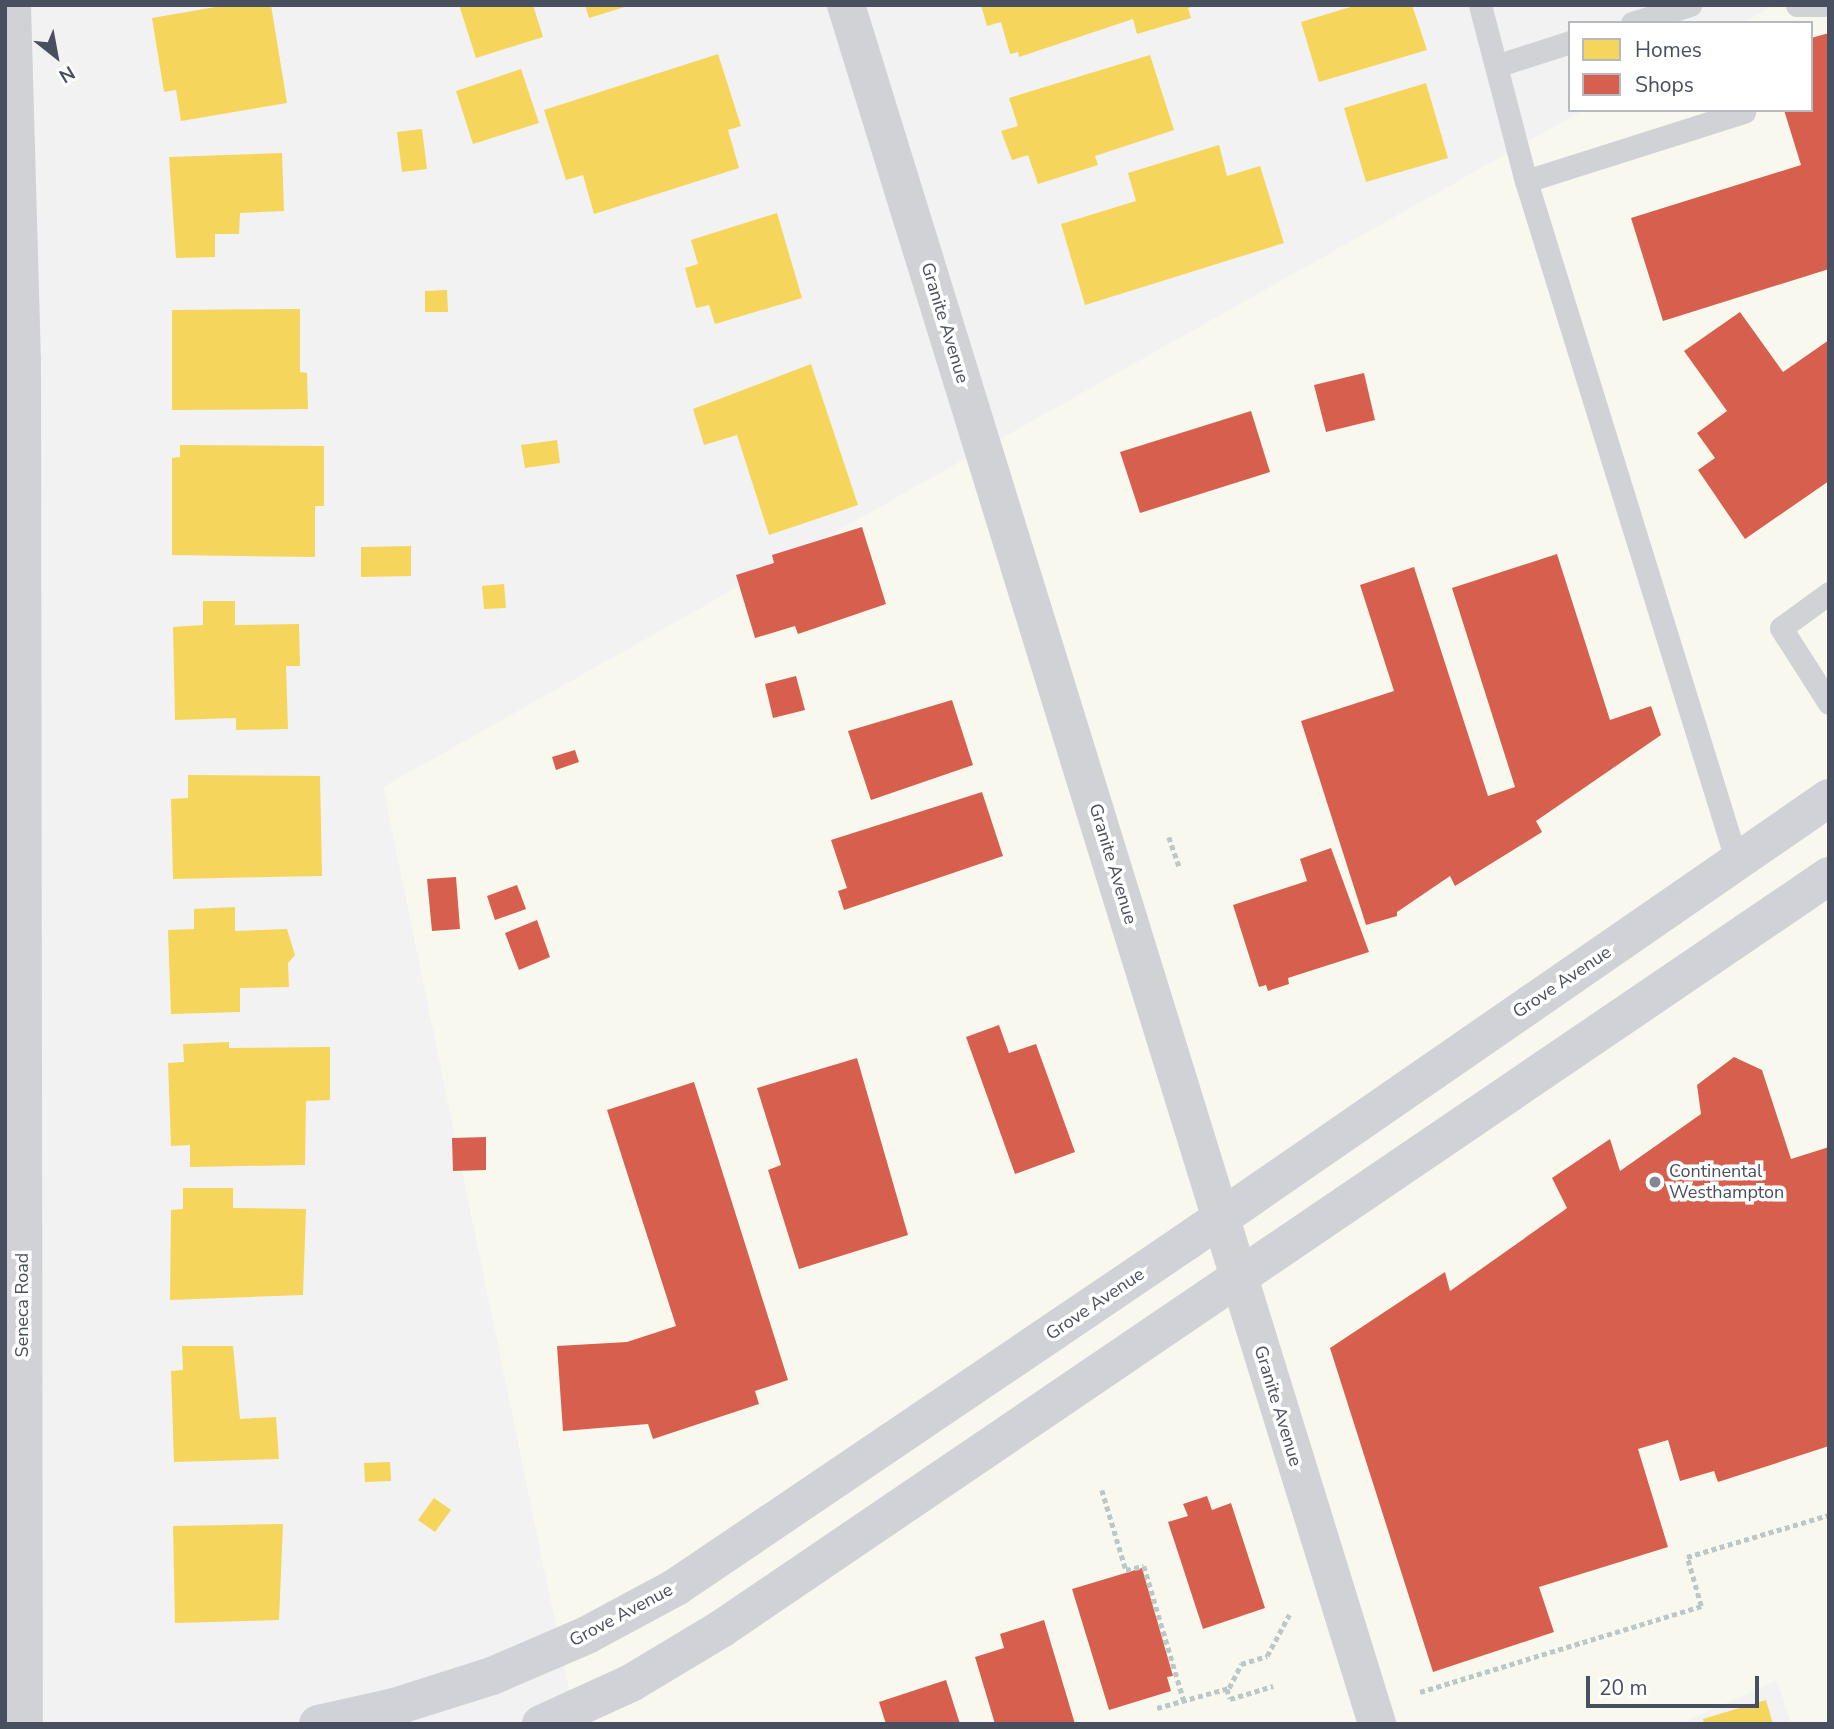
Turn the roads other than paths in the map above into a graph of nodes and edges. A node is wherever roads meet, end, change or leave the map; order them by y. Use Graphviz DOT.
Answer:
graph roads {
  1 [pos="12,5"];
  2 [pos="846,5"];
  3 [pos="1480,5"];
  4 [pos="1690,5"];
  5 [pos="1797,5"];
  6 [pos="1823,5"];
  7 [pos="1638,21"];
  8 [pos="1568,43"];
  9 [pos="1499,65"];
  10 [pos="1744,112"];
  11 [pos="1525,181"];
  12 [pos="1829,593"];
  13 [pos="1829,703"];
  14 [pos="1829,798"];
  15 [pos="12,831"];
  16 [pos="1737,862"];
  17 [pos="1829,876"];
  18 [pos="1220,1217"];
  19 [pos="1240,1279"];
  20 [pos="24,1724"];
  21 [pos="318,1724"];
  22 [pos="541,1724"];
  23 [pos="1377,1724"];
  1 -- 15 [label="street, Seneca Road"];
  2 -- 18 [label="street, Granite Avenue"];
  3 -- 9 [label="lane"];
  4 -- 7 [label="lane"];
  5 -- 6 [label="lane"];
  8 -- 9 [label="lane"];
  9 -- 11 [label="lane"];
  10 -- 11 [label="lane"];
  11 -- 16 [label="lane"];
  12 -- 13 [label="lane"];
  14 -- 16 [label="street, Grove Avenue"];
  15 -- 20 [label="street, Seneca Road"];
  16 -- 18 [label="street, Grove Avenue"];
  17 -- 19 [label="street"];
  18 -- 19 [label="street, Granite Avenue"];
  18 -- 21 [label="street, Grove Avenue"];
  19 -- 22 [label="street"];
  19 -- 23 [label="street, Granite Avenue"];
}
